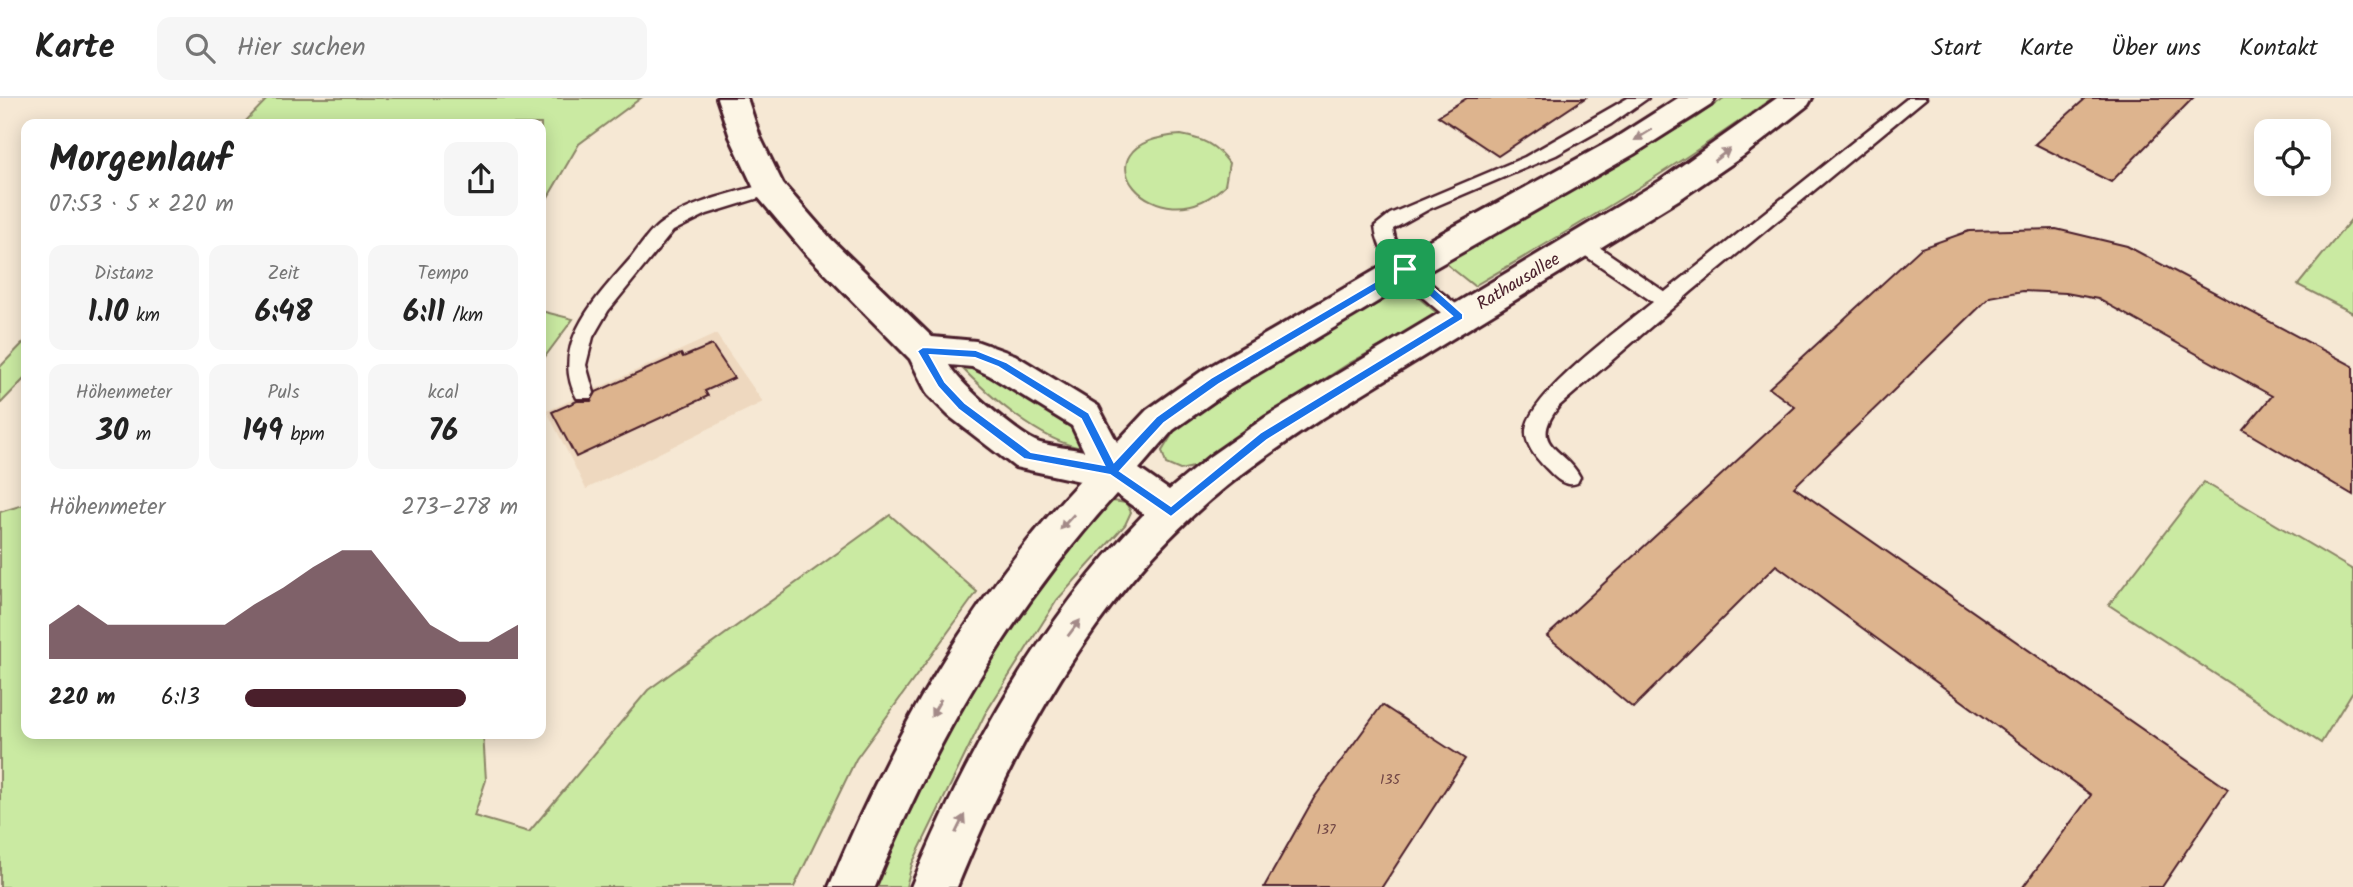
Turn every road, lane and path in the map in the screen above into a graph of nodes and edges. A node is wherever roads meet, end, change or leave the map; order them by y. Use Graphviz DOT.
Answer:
graph roads {
  1 [pos="732,98"];
  2 [pos="1640,98"];
  3 [pos="1700,98"];
  4 [pos="1797,98"];
  5 [pos="1918,98"];
  6 [pos="769,189"];
  7 [pos="1580,243"];
  8 [pos="1405,269"];
  9 [pos="1667,302"];
  10 [pos="1459,317"];
  11 [pos="923,351"];
  12 [pos="584,393"];
  13 [pos="1113,471"];
  14 [pos="1570,477"];
  15 [pos="1171,512"];
  16 [pos="852,887"];
  17 [pos="934,887"];
  1 -- 6 [label="main road"];
  2 -- 8 [label="lane"];
  3 -- 8 [label="main road, one-way"];
  7 -- 4 [label="main road, Rathausallee, one-way"];
  5 -- 9 [label="lane"];
  6 -- 11 [label="main road"];
  6 -- 12 [label="lane"];
  7 -- 9 [label="lane"];
  7 -- 10 [label="main road, Rathausallee"];
  8 -- 10 [label="lane"];
  8 -- 13 [label="main road"];
  9 -- 14 [label="lane"];
  10 -- 15 [label="main road, Rathausallee"];
  11 -- 13 [label="main road"];
  11 -- 13 [label="main road"];
  13 -- 15 [label="main road"];
  13 -- 16 [label="main road, one-way"];
  17 -- 15 [label="main road, Rathausallee, one-way"];
}
